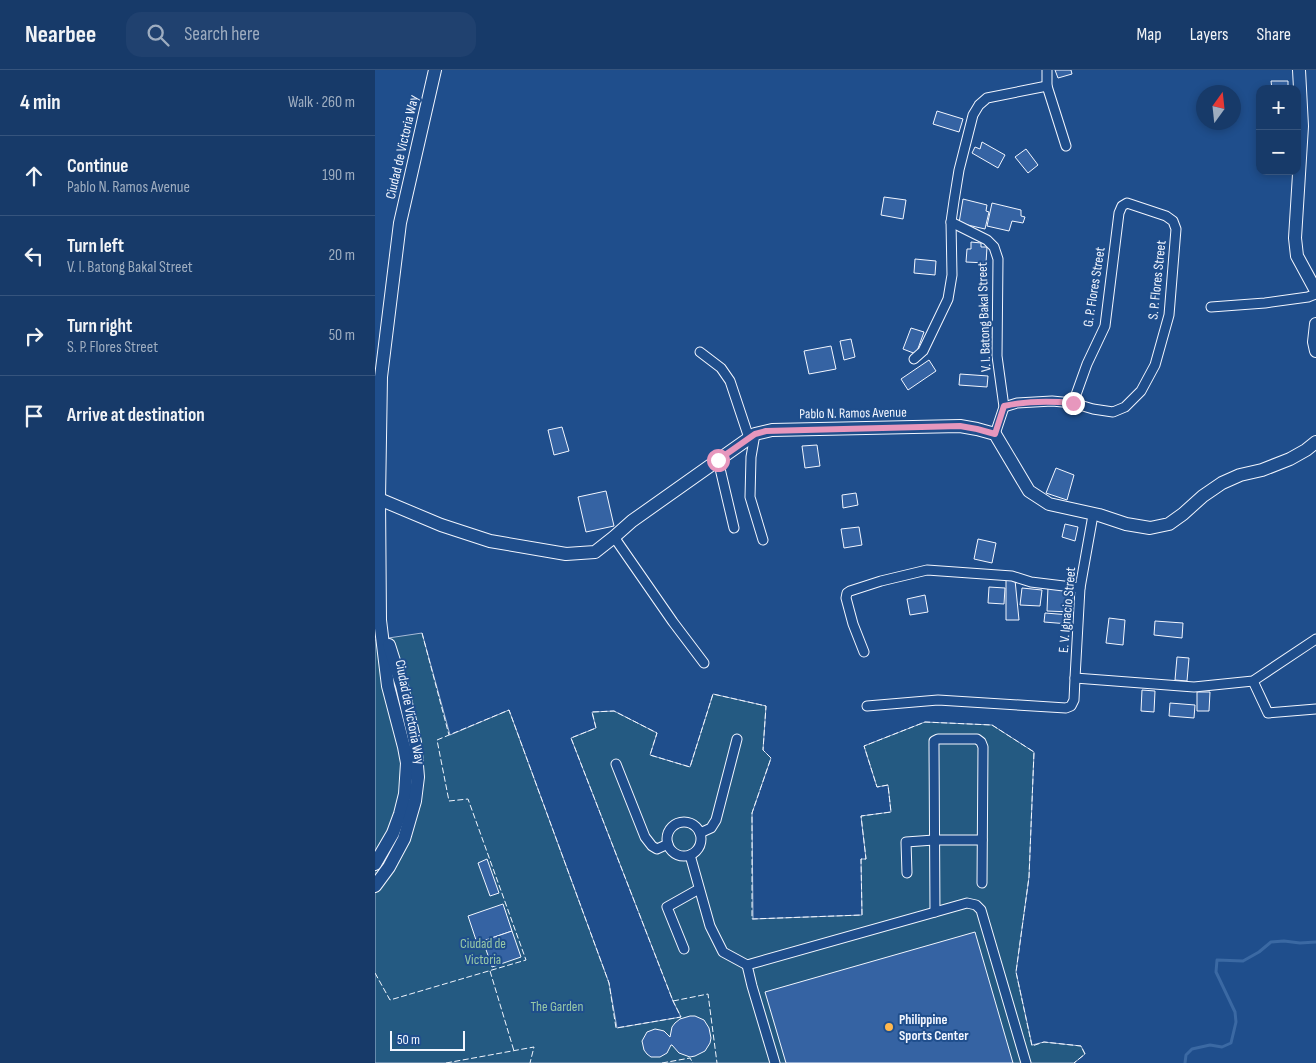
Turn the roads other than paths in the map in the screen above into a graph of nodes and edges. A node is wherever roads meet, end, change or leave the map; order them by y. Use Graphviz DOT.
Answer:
graph roads {
  1 [pos="435,70"];
  2 [pos="1047,70"];
  3 [pos="1299,70"];
  4 [pos="1047,86"];
  5 [pos="1067,146"];
  6 [pos="1127,203"];
  7 [pos="951,222"];
  8 [pos="1316,292"];
  9 [pos="1211,307"];
  10 [pos="1316,324"];
  11 [pos="1316,351"];
  12 [pos="700,352"];
  13 [pos="914,360"];
  14 [pos="1073,403"];
  15 [pos="1004,406"];
  16 [pos="995,434"];
  17 [pos="752,436"];
  18 [pos="1316,442"];
  19 [pos="718,460"];
  20 [pos="377,498"];
  21 [pos="1093,514"];
  22 [pos="734,528"];
  23 [pos="614,537"];
  24 [pos="763,540"];
  25 [pos="1080,588"];
  26 [pos="1316,639"];
  27 [pos="864,652"];
  28 [pos="703,663"];
  29 [pos="1075,678"];
  30 [pos="1253,681"];
  31 [pos="867,706"];
  32 [pos="1316,709"];
  33 [pos="737,739"];
  34 [pos="616,764"];
  35 [pos="700,833"];
  36 [pos="399,836"];
  37 [pos="934,840"];
  38 [pos="982,840"];
  39 [pos="668,844"];
  40 [pos="690,855"];
  41 [pos="375,864"];
  42 [pos="907,873"];
  43 [pos="982,883"];
  44 [pos="375,886"];
  45 [pos="699,889"];
  46 [pos="935,912"];
  47 [pos="685,949"];
  48 [pos="747,965"];
  49 [pos="775,1063"];
  50 [pos="1026,1063"];
  1 -- 20 [label="street, Ciudad de Victoria Way"];
  2 -- 4 [label="street"];
  3 -- 8 [label="street"];
  4 -- 5 [label="street"];
  4 -- 7 [label="street"];
  6 -- 14 [label="street, G. P. Flores Street"];
  6 -- 14 [label="street, S. P. Flores Street"];
  7 -- 13 [label="street"];
  7 -- 15 [label="street, V. I. Batong Bakal Street"];
  8 -- 9 [label="street"];
  10 -- 11 [label="street"];
  12 -- 17 [label="street"];
  14 -- 15 [label="street, S. P. Flores Street"];
  15 -- 16 [label="street, V. I. Batong Bakal Street"];
  16 -- 17 [label="street, Pablo N. Ramos Avenue"];
  16 -- 21 [label="street"];
  17 -- 19 [label="street, Pablo N. Ramos Avenue"];
  17 -- 24 [label="street"];
  18 -- 21 [label="street"];
  19 -- 22 [label="street"];
  19 -- 23 [label="street, Pablo N. Ramos Avenue"];
  20 -- 23 [label="street, Pablo N. Ramos Avenue"];
  20 -- 36 [label="street, Ciudad de Victoria Way"];
  21 -- 25 [label="street, E. V. Ignacio Street"];
  23 -- 28 [label="street"];
  25 -- 27 [label="street"];
  25 -- 29 [label="street, E. V. Ignacio Street"];
  26 -- 30 [label="street"];
  29 -- 30 [label="street"];
  29 -- 31 [label="street, E. V. Ignacio Street"];
  30 -- 32 [label="street"];
  33 -- 35 [label="street"];
  34 -- 39 [label="street"];
  35 -- 39 [label="street"];
  35 -- 40 [label="street"];
  36 -- 41 [label="street, Ciudad de Victoria Way"];
  36 -- 44 [label="street, Ciudad de Victoria Way"];
  37 -- 38 [label="street"];
  37 -- 38 [label="street"];
  37 -- 42 [label="street"];
  37 -- 46 [label="street"];
  38 -- 43 [label="street"];
  39 -- 40 [label="street"];
  40 -- 45 [label="street"];
  45 -- 47 [label="street"];
  45 -- 48 [label="street"];
  46 -- 48 [label="street"];
  46 -- 50 [label="street"];
  48 -- 49 [label="street"];
}
